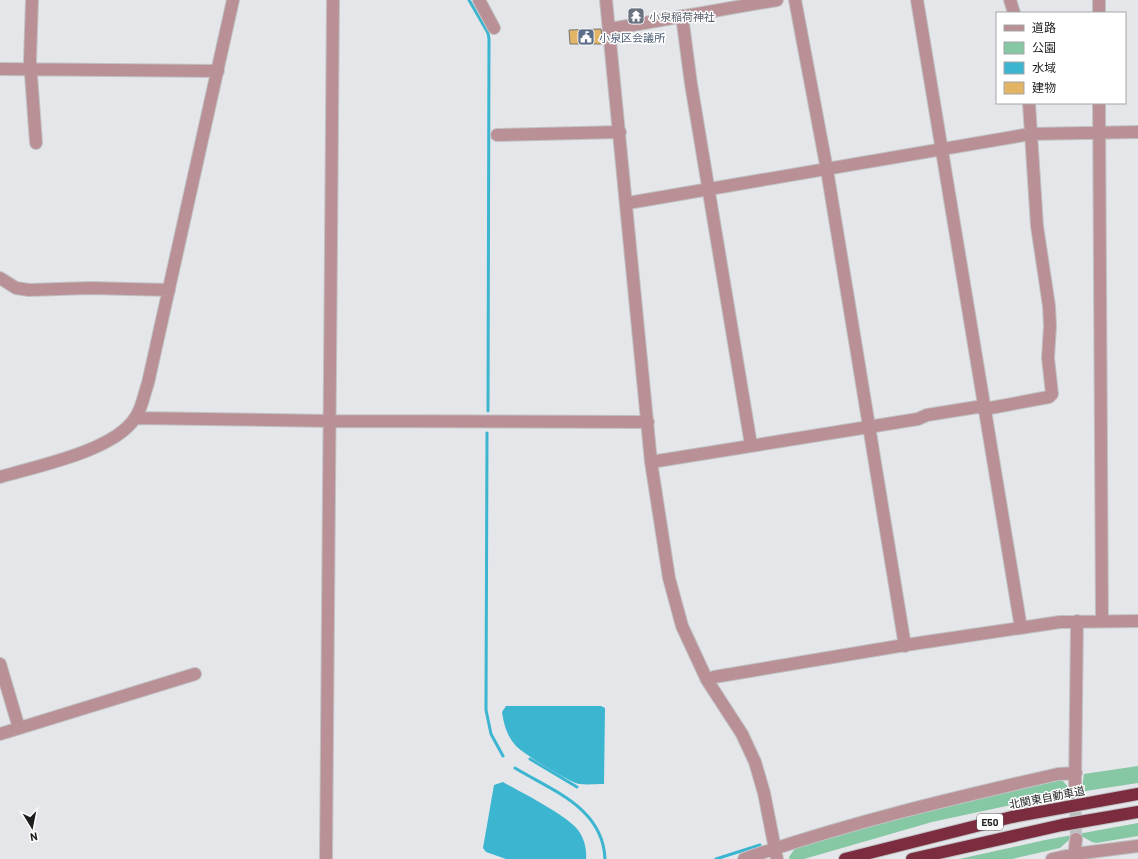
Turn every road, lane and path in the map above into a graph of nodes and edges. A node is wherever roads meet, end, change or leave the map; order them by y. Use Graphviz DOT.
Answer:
graph roads {
  1 [pos="32,0"];
  2 [pos="232,0"];
  3 [pos="333,0"];
  4 [pos="479,0"];
  5 [pos="606,0"];
  6 [pos="777,0"];
  7 [pos="795,0"];
  8 [pos="917,0"];
  9 [pos="1010,0"];
  10 [pos="1099,0"];
  11 [pos="1014,12"];
  12 [pos="1099,12"];
  13 [pos="682,16"];
  14 [pos="494,28"];
  15 [pos="610,29"];
  16 [pos="0,69"];
  17 [pos="31,69"];
  18 [pos="218,71"];
  19 [pos="1029,104"];
  20 [pos="1099,104"];
  21 [pos="620,132"];
  22 [pos="1099,132"];
  23 [pos="1138,132"];
  24 [pos="1030,134"];
  25 [pos="497,135"];
  26 [pos="36,143"];
  27 [pos="942,151"];
  28 [pos="827,170"];
  29 [pos="709,189"];
  30 [pos="628,203"];
  31 [pos="0,278"];
  32 [pos="169,290"];
  33 [pos="986,409"];
  34 [pos="136,418"];
  35 [pos="330,421"];
  36 [pos="648,422"];
  37 [pos="869,426"];
  38 [pos="751,445"];
  39 [pos="652,462"];
  40 [pos="0,477"];
  41 [pos="1077,621"];
  42 [pos="1102,621"];
  43 [pos="1138,621"];
  44 [pos="1021,628"];
  45 [pos="905,646"];
  46 [pos="0,664"];
  47 [pos="195,674"];
  48 [pos="707,680"];
  49 [pos="20,728"];
  50 [pos="0,734"];
  51 [pos="1076,773"];
  52 [pos="1075,788"];
  53 [pos="1138,794"];
  54 [pos="1138,812"];
  55 [pos="1076,839"];
  56 [pos="1138,846"];
  57 [pos="776,854"];
  58 [pos="1075,856"];
  59 [pos="326,859"];
  60 [pos="744,859"];
  61 [pos="845,859"];
  62 [pos="912,859"];
  63 [pos="1052,859"];
  1 -- 17 [label="street"];
  2 -- 18 [label="street"];
  3 -- 35 [label="street"];
  4 -- 14 [label="street"];
  5 -- 15 [label="street"];
  6 -- 13 [label="street"];
  7 -- 28 [label="street"];
  8 -- 27 [label="street"];
  9 -- 11 [label="street"];
  10 -- 12 [label="street"];
  13 -- 15 [label="street"];
  13 -- 29 [label="street"];
  15 -- 21 [label="street"];
  16 -- 17 [label="street"];
  17 -- 18 [label="street"];
  17 -- 26 [label="street"];
  18 -- 32 [label="street"];
  19 -- 24 [label="street"];
  20 -- 22 [label="street"];
  21 -- 25 [label="street"];
  21 -- 30 [label="street"];
  22 -- 23 [label="street"];
  22 -- 24 [label="street"];
  22 -- 42 [label="street"];
  24 -- 27 [label="street"];
  24 -- 33 [label="street"];
  27 -- 28 [label="street"];
  27 -- 33 [label="street"];
  28 -- 29 [label="street"];
  28 -- 37 [label="street"];
  29 -- 30 [label="street"];
  29 -- 38 [label="street"];
  30 -- 36 [label="street"];
  31 -- 32 [label="street"];
  32 -- 34 [label="street"];
  33 -- 37 [label="street"];
  33 -- 44 [label="street"];
  34 -- 35 [label="street"];
  34 -- 40 [label="street"];
  35 -- 36 [label="street"];
  35 -- 59 [label="street"];
  36 -- 39 [label="street"];
  37 -- 38 [label="street"];
  37 -- 45 [label="street"];
  38 -- 39 [label="street"];
  39 -- 48 [label="street"];
  41 -- 42 [label="street"];
  41 -- 44 [label="street"];
  41 -- 51 [label="street"];
  42 -- 43 [label="street"];
  44 -- 45 [label="street"];
  45 -- 48 [label="street"];
  46 -- 49 [label="street"];
  47 -- 49 [label="street"];
  48 -- 57 [label="street"];
  49 -- 50 [label="street"];
  51 -- 52 [label="street"];
  51 -- 57 [label="street"];
  53 -- 61 [label="highway, 北関東自動車道 / E50"];
  54 -- 62 [label="highway, E50"];
  55 -- 58 [label="street"];
  56 -- 58 [label="street"];
  57 -- 60 [label="street"];
  58 -- 63 [label="street"];
}
